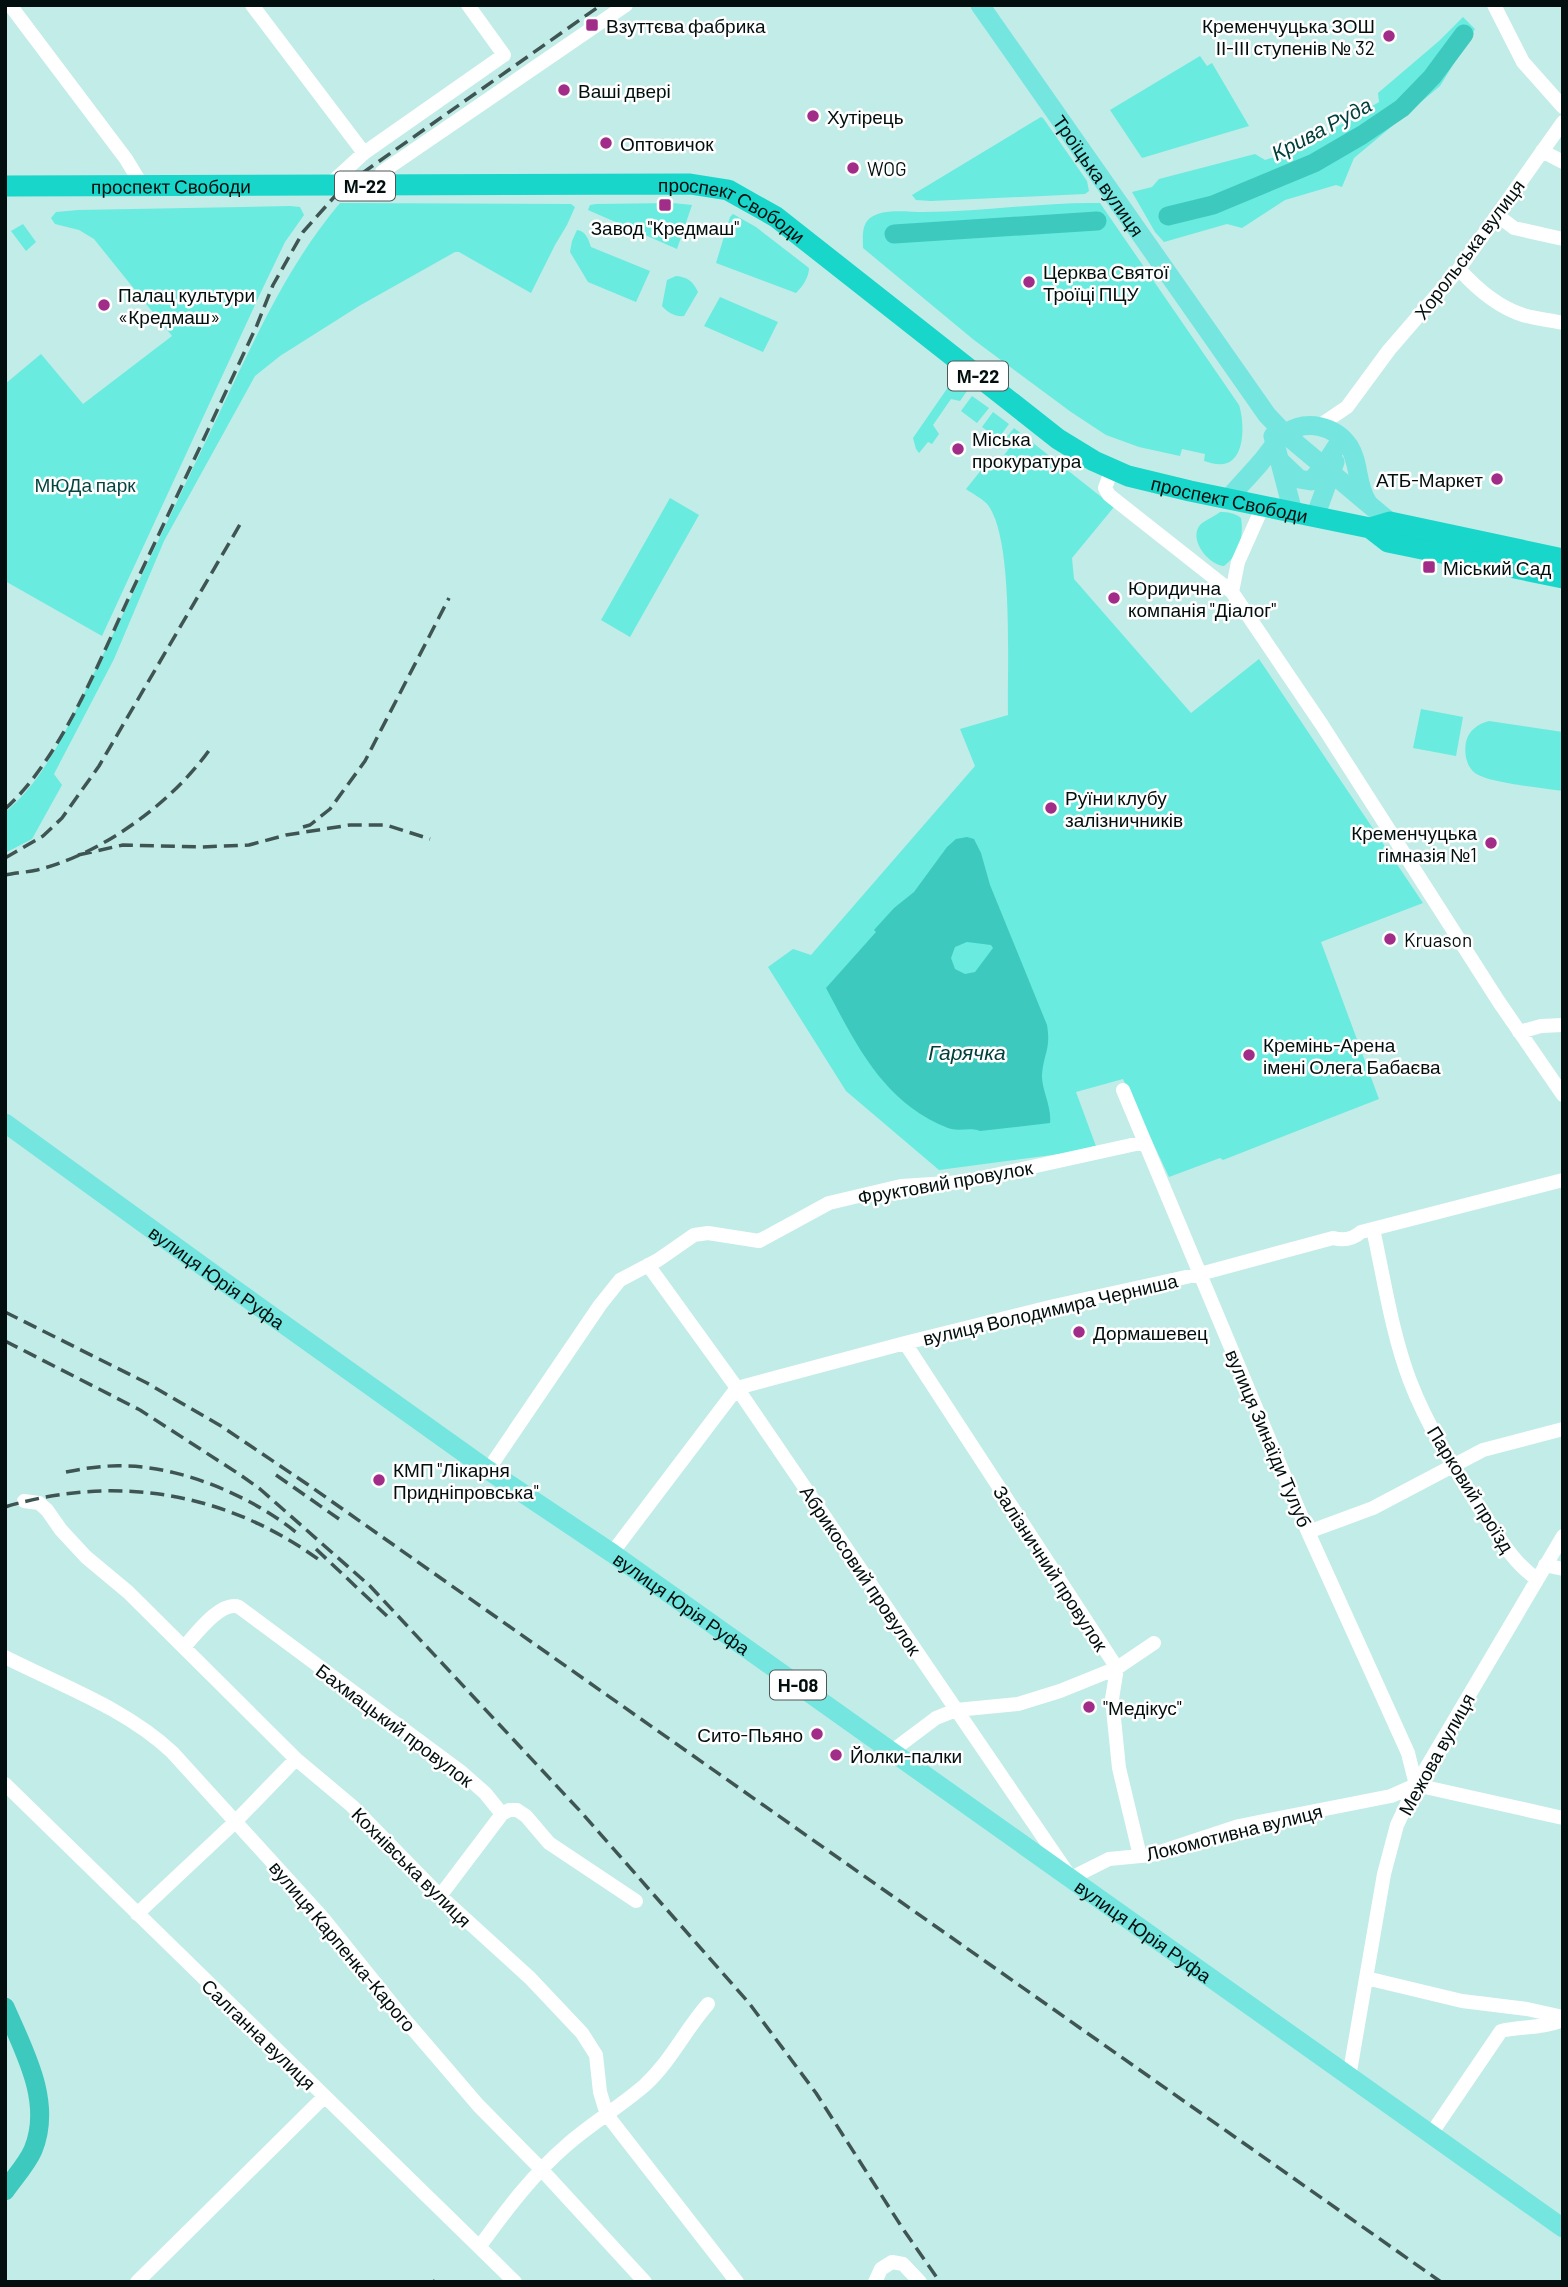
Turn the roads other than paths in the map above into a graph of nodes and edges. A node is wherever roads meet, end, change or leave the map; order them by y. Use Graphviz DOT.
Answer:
graph roads {
  1 [pos="10,5"];
  2 [pos="252,5"];
  3 [pos="468,5"];
  4 [pos="625,5"];
  5 [pos="980,5"];
  6 [pos="1494,5"];
  7 [pos="1563,107"];
  8 [pos="1563,122"];
  9 [pos="1542,151"];
  10 [pos="363,153"];
  11 [pos="1563,162"];
  12 [pos="5,186"];
  13 [pos="328,186"];
  14 [pos="382,186"];
  15 [pos="143,187"];
  16 [pos="1497,215"];
  17 [pos="1563,239"];
  18 [pos="1459,269"];
  19 [pos="1563,323"];
  20 [pos="1347,407"];
  21 [pos="1319,426"];
  22 [pos="1342,438"];
  23 [pos="1279,446"];
  24 [pos="1112,469"];
  25 [pos="1322,469"];
  26 [pos="1228,499"];
  27 [pos="1263,506"];
  28 [pos="1293,512"];
  29 [pos="1315,517"];
  30 [pos="1378,520"];
  31 [pos="1563,559"];
  32 [pos="1563,578"];
  33 [pos="1232,592"];
  34 [pos="1563,1025"];
  35 [pos="1520,1032"];
  36 [pos="1123,1090"];
  37 [pos="1563,1095"];
  38 [pos="5,1123"];
  39 [pos="5,1130"];
  40 [pos="1145,1142"];
  41 [pos="33,1143"];
  42 [pos="1563,1180"];
  43 [pos="1373,1229"];
  44 [pos="648,1265"];
  45 [pos="1200,1274"];
  46 [pos="905,1343"];
  47 [pos="737,1388"];
  48 [pos="1563,1429"];
  49 [pos="1453,1467"];
  50 [pos="488,1470"];
  51 [pos="24,1502"];
  52 [pos="1308,1532"];
  53 [pos="1563,1536"];
  54 [pos="612,1553"];
  55 [pos="1545,1565"];
  56 [pos="1563,1569"];
  57 [pos="1537,1579"];
  58 [pos="1154,1643"];
  59 [pos="185,1646"];
  60 [pos="5,1657"];
  61 [pos="1117,1668"];
  62 [pos="956,1710"];
  63 [pos="892,1751"];
  64 [pos="296,1759"];
  65 [pos="5,1784"];
  66 [pos="1416,1785"];
  67 [pos="502,1814"];
  68 [pos="1563,1818"];
  69 [pos="234,1823"];
  70 [pos="1140,1856"];
  71 [pos="1070,1878"];
  72 [pos="440,1896"];
  73 [pos="636,1901"];
  74 [pos="136,1914"];
  75 [pos="1366,1978"];
  76 [pos="708,2004"];
  77 [pos="1563,2018"];
  78 [pos="1349,2077"];
  79 [pos="324,2097"];
  80 [pos="607,2115"];
  81 [pos="1431,2134"];
  82 [pos="541,2169"];
  83 [pos="1563,2228"];
  84 [pos="480,2246"];
  85 [pos="137,2282"];
  86 [pos="515,2282"];
  87 [pos="645,2282"];
  88 [pos="737,2282"];
  89 [pos="875,2282"];
  90 [pos="920,2282"];
  1 -- 15 [label="street"];
  2 -- 10 [label="street"];
  3 -- 10 [label="street"];
  4 -- 14 [label="street"];
  5 -- 23 [label="main road, Троїцька вулиця"];
  6 -- 7 [label="street"];
  8 -- 9 [label="street, Хорольська вулиця"];
  9 -- 11 [label="street"];
  9 -- 16 [label="street, Хорольська вулиця"];
  10 -- 13 [label="street"];
  12 -- 15 [label="highway, проспект Свободи / М-22"];
  13 -- 14 [label="highway, проспект Свободи / М-22"];
  13 -- 15 [label="highway, проспект Свободи / М-22"];
  14 -- 24 [label="highway, проспект Свободи / М-22"];
  16 -- 17 [label="street"];
  16 -- 18 [label="street, Хорольська вулиця"];
  18 -- 19 [label="street"];
  18 -- 20 [label="street, Хорольська вулиця"];
  20 -- 21 [label="street"];
  20 -- 22 [label="street"];
  21 -- 22 [label="main road"];
  21 -- 23 [label="main road"];
  22 -- 25 [label="main road"];
  22 -- 30 [label="main road"];
  23 -- 25 [label="main road"];
  23 -- 25 [label="main road"];
  23 -- 26 [label="main road"];
  23 -- 28 [label="main road"];
  24 -- 26 [label="highway, проспект Свободи / М-22"];
  24 -- 33 [label="street"];
  25 -- 29 [label="main road"];
  25 -- 30 [label="main road"];
  26 -- 27 [label="highway, проспект Свободи / М-22"];
  27 -- 28 [label="highway, проспект Свободи / М-22"];
  27 -- 33 [label="street"];
  28 -- 29 [label="highway, проспект Свободи / М-22"];
  29 -- 30 [label="highway, проспект Свободи / М-22"];
  30 -- 31 [label="highway, проспект Свободи / М-22"];
  30 -- 32 [label="highway, проспект Свободи / М-22"];
  33 -- 35 [label="street"];
  34 -- 35 [label="street"];
  35 -- 37 [label="street"];
  36 -- 40 [label="street, вулиця Зинаїди Тулуб"];
  38 -- 41 [label="main road, вулиця Юрія Руфа / Н-08"];
  39 -- 41 [label="main road, Н-08"];
  40 -- 44 [label="street, Фруктовий провулок"];
  40 -- 45 [label="street, вулиця Зинаїди Тулуб"];
  41 -- 50 [label="main road, вулиця Юрія Руфа / Н-08"];
  42 -- 43 [label="street, вулиця Володимира Черниша"];
  43 -- 45 [label="street, вулиця Володимира Черниша"];
  43 -- 49 [label="street, Парковий проїзд"];
  44 -- 47 [label="street, Абрикосовий провулок"];
  44 -- 50 [label="street, Фруктовий провулок"];
  45 -- 46 [label="street, вулиця Володимира Черниша"];
  45 -- 52 [label="street, вулиця Зинаїди Тулуб"];
  46 -- 47 [label="street, вулиця Володимира Черниша"];
  46 -- 61 [label="street, Залізничний провулок"];
  47 -- 54 [label="street"];
  47 -- 62 [label="street, Абрикосовий провулок"];
  48 -- 49 [label="street"];
  49 -- 52 [label="street"];
  49 -- 57 [label="street, Парковий проїзд"];
  50 -- 54 [label="main road, вулиця Юрія Руфа / Н-08"];
  51 -- 59 [label="street, Кохнівська вулиця"];
  52 -- 66 [label="street, вулиця Зинаїди Тулуб"];
  53 -- 55 [label="street, Межова вулиця"];
  54 -- 63 [label="main road, вулиця Юрія Руфа / Н-08"];
  55 -- 56 [label="street"];
  55 -- 57 [label="street, Межова вулиця"];
  57 -- 66 [label="street, Межова вулиця"];
  58 -- 61 [label="street"];
  59 -- 64 [label="street, Кохнівська вулиця"];
  59 -- 67 [label="street, Бахмацький провулок"];
  60 -- 69 [label="street, вулиця Карпенка-Карого"];
  61 -- 62 [label="street"];
  61 -- 70 [label="street, Залізничний провулок"];
  62 -- 63 [label="street"];
  62 -- 71 [label="street, Абрикосовий провулок"];
  63 -- 71 [label="main road, вулиця Юрія Руфа / Н-08"];
  64 -- 69 [label="street"];
  64 -- 72 [label="street, Кохнівська вулиця"];
  65 -- 74 [label="street, Салганна вулиця"];
  66 -- 68 [label="street"];
  66 -- 70 [label="street, Локомотивна вулиця"];
  66 -- 75 [label="street, Межова вулиця"];
  67 -- 72 [label="street"];
  67 -- 73 [label="street"];
  69 -- 74 [label="street"];
  69 -- 82 [label="street, вулиця Карпенка-Карого"];
  70 -- 71 [label="street, Локомотивна вулиця"];
  71 -- 78 [label="main road, вулиця Юрія Руфа / Н-08"];
  72 -- 80 [label="street, Кохнівська вулиця"];
  74 -- 79 [label="street, Салганна вулиця"];
  75 -- 77 [label="street"];
  75 -- 78 [label="street, Межова вулиця"];
  76 -- 80 [label="street"];
  77 -- 81 [label="street"];
  78 -- 81 [label="main road, вулиця Юрія Руфа / Н-08"];
  79 -- 84 [label="street, Салганна вулиця"];
  79 -- 85 [label="street"];
  80 -- 82 [label="street"];
  80 -- 88 [label="street, Кохнівська вулиця"];
  81 -- 83 [label="main road, вулиця Юрія Руфа / Н-08"];
  82 -- 84 [label="street"];
  82 -- 87 [label="street, вулиця Карпенка-Карого"];
  84 -- 86 [label="street, Салганна вулиця"];
  89 -- 90 [label="street"];
}
